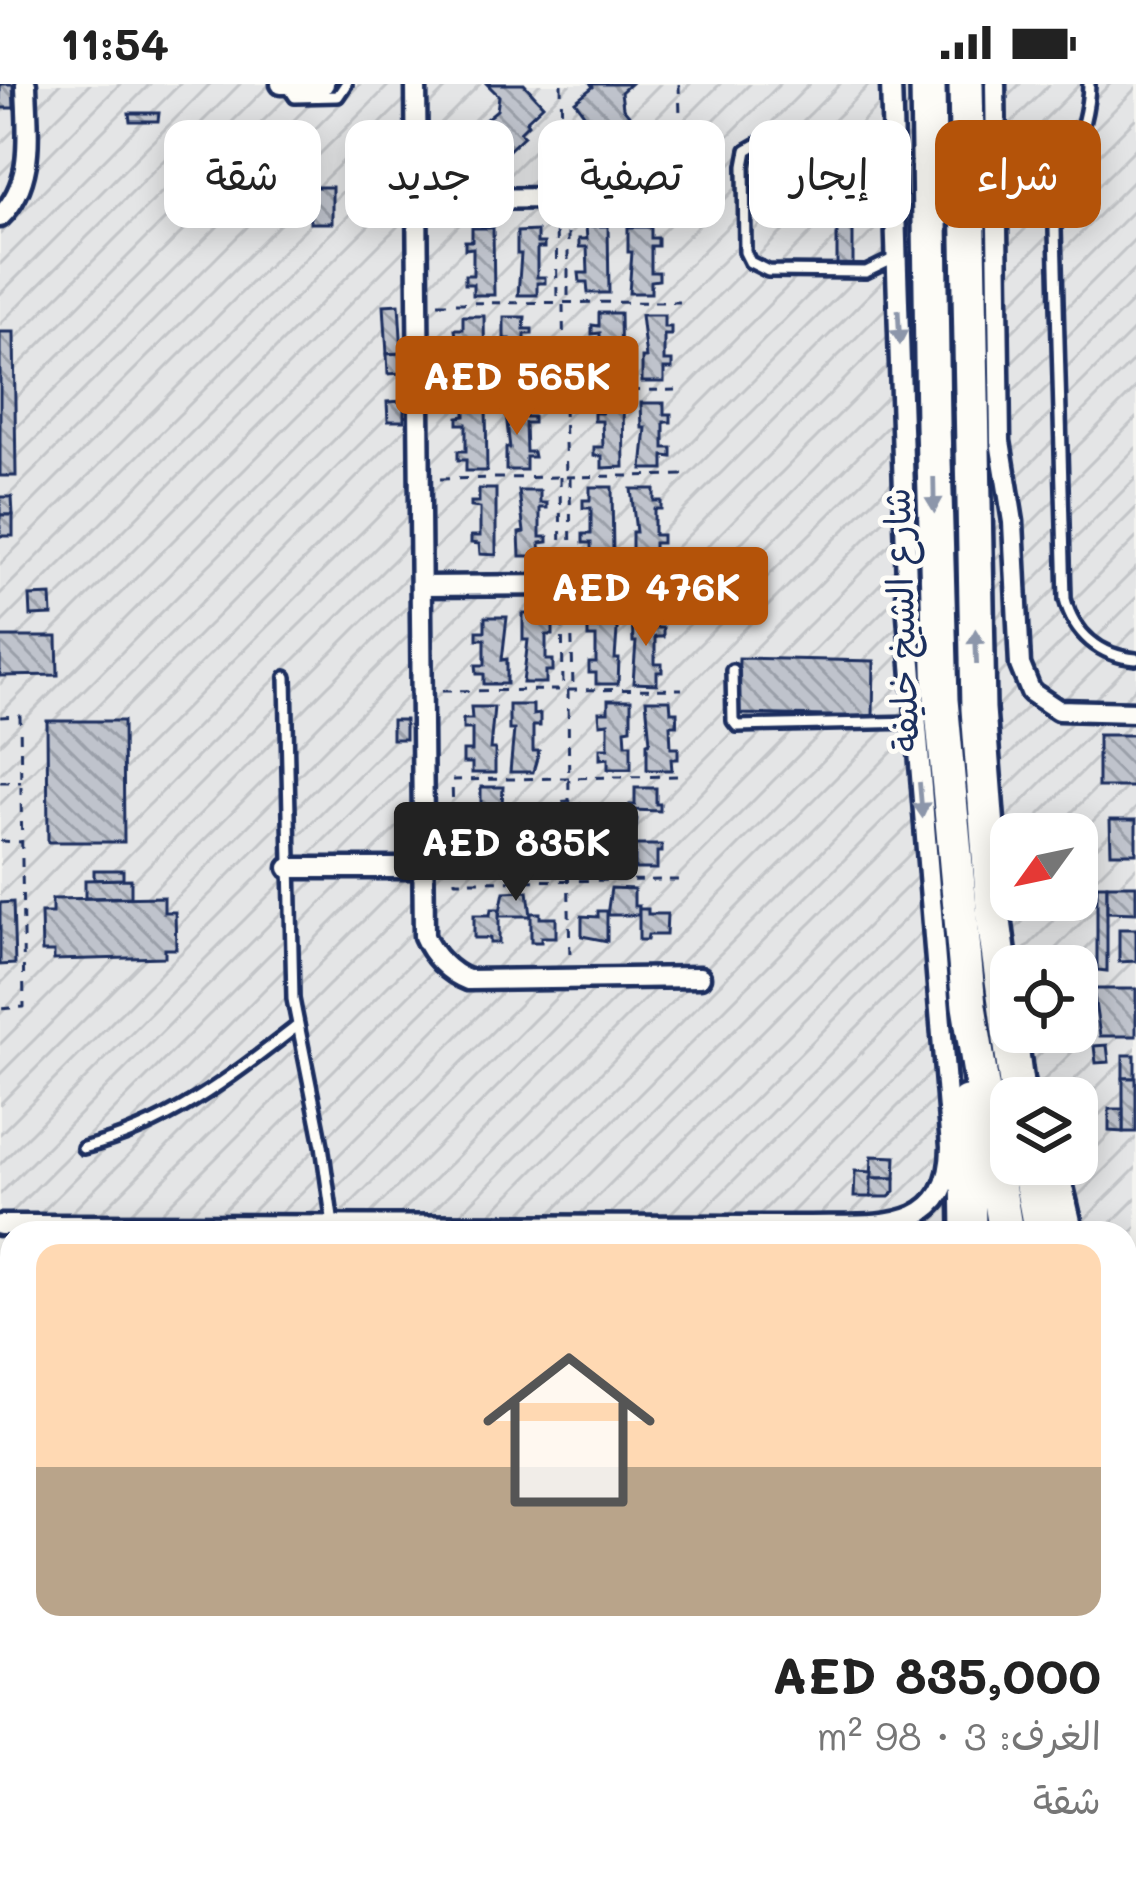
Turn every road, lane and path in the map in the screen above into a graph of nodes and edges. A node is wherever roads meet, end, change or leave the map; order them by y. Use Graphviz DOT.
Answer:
graph roads {
  1 [pos="26,84"];
  2 [pos="284,84"];
  3 [pos="325,84"];
  4 [pos="346,84"];
  5 [pos="416,84"];
  6 [pos="561,84"];
  7 [pos="680,84"];
  8 [pos="891,84"];
  9 [pos="928,84"];
  10 [pos="1088,84"];
  11 [pos="976,88"];
  12 [pos="416,120"];
  13 [pos="561,120"];
  14 [pos="680,120"];
  15 [pos="993,120"];
  16 [pos="749,149"];
  17 [pos="0,217"];
  18 [pos="417,228"];
  19 [pos="562,228"];
  20 [pos="562,228"];
  21 [pos="997,228"];
  22 [pos="895,258"];
  23 [pos="680,302"];
  24 [pos="563,303"];
  25 [pos="418,304"];
  26 [pos="564,378"];
  27 [pos="551,390"];
  28 [pos="681,390"];
  29 [pos="577,391"];
  30 [pos="419,393"];
  31 [pos="564,404"];
  32 [pos="932,425"];
  33 [pos="904,451"];
  34 [pos="683,476"];
  35 [pos="566,477"];
  36 [pos="421,480"];
  37 [pos="696,584"];
  38 [pos="422,586"];
  39 [pos="1136,659"];
  40 [pos="732,670"];
  41 [pos="286,677"];
  42 [pos="682,689"];
  43 [pos="568,690"];
  44 [pos="422,692"];
  45 [pos="1136,712"];
  46 [pos="0,717"];
  47 [pos="916,722"];
  48 [pos="677,776"];
  49 [pos="568,778"];
  50 [pos="0,782"];
  51 [pos="21,782"];
  52 [pos="568,803"];
  53 [pos="0,842"];
  54 [pos="22,842"];
  55 [pos="568,855"];
  56 [pos="290,868"];
  57 [pos="423,868"];
  58 [pos="569,880"];
  59 [pos="680,880"];
  60 [pos="1001,945"];
  61 [pos="700,977"];
  62 [pos="570,980"];
  63 [pos="969,1006"];
  64 [pos="0,1009"];
  65 [pos="296,1027"];
  66 [pos="83,1148"];
  67 [pos="1032,1185"];
  68 [pos="1055,1185"];
  69 [pos="322,1221"];
  70 [pos="904,1221"];
  71 [pos="969,1221"];
  72 [pos="1004,1221"];
  73 [pos="1039,1221"];
  74 [pos="1063,1221"];
  1 -- 17 [label="street"];
  2 -- 3 [label="street"];
  2 -- 4 [label="lane"];
  5 -- 12 [label="street"];
  6 -- 13 [label="path"];
  7 -- 14 [label="path"];
  8 -- 22 [label="street"];
  9 -- 32 [label="highway, شارع الشيخ خليفة"];
  10 -- 39 [label="lane"];
  11 -- 15 [label="highway"];
  60 -- 11 [label="highway, شارع الشيخ خليفة, one-way"];
  16 -- 22 [label="lane"];
  18 -- 25 [label="street"];
  19 -- 24 [label="path"];
  20 -- 24 [label="path"];
  21 -- 45 [label="street"];
  22 -- 33 [label="street, one-way"];
  23 -- 24 [label="path"];
  24 -- 25 [label="path"];
  24 -- 26 [label="path"];
  25 -- 30 [label="street"];
  26 -- 27 [label="path"];
  26 -- 29 [label="path"];
  27 -- 30 [label="path"];
  27 -- 31 [label="path"];
  28 -- 29 [label="path"];
  29 -- 31 [label="path"];
  30 -- 36 [label="street"];
  31 -- 35 [label="path"];
  32 -- 33 [label="highway"];
  32 -- 63 [label="highway, شارع الشيخ خليفة, one-way"];
  33 -- 47 [label="street"];
  34 -- 35 [label="path"];
  35 -- 36 [label="path"];
  36 -- 38 [label="street"];
  37 -- 38 [label="street"];
  38 -- 44 [label="street"];
  40 -- 47 [label="lane"];
  41 -- 56 [label="lane"];
  42 -- 43 [label="path"];
  43 -- 44 [label="path"];
  43 -- 49 [label="path"];
  44 -- 57 [label="street"];
  46 -- 51 [label="path"];
  47 -- 70 [label="street, one-way"];
  48 -- 49 [label="path"];
  49 -- 52 [label="path"];
  49 -- 58 [label="path"];
  50 -- 51 [label="path"];
  51 -- 54 [label="path"];
  52 -- 55 [label="path"];
  52 -- 55 [label="path"];
  53 -- 54 [label="path"];
  54 -- 64 [label="path"];
  55 -- 58 [label="path"];
  56 -- 57 [label="street"];
  56 -- 65 [label="lane"];
  57 -- 62 [label="street"];
  58 -- 59 [label="path"];
  58 -- 62 [label="path"];
  61 -- 62 [label="street"];
  63 -- 71 [label="highway"];
  63 -- 72 [label="highway, شارع الشيخ خليفة"];
  65 -- 66 [label="lane"];
  65 -- 69 [label="lane"];
  67 -- 73 [label="highway"];
  68 -- 74 [label="highway"];
}
